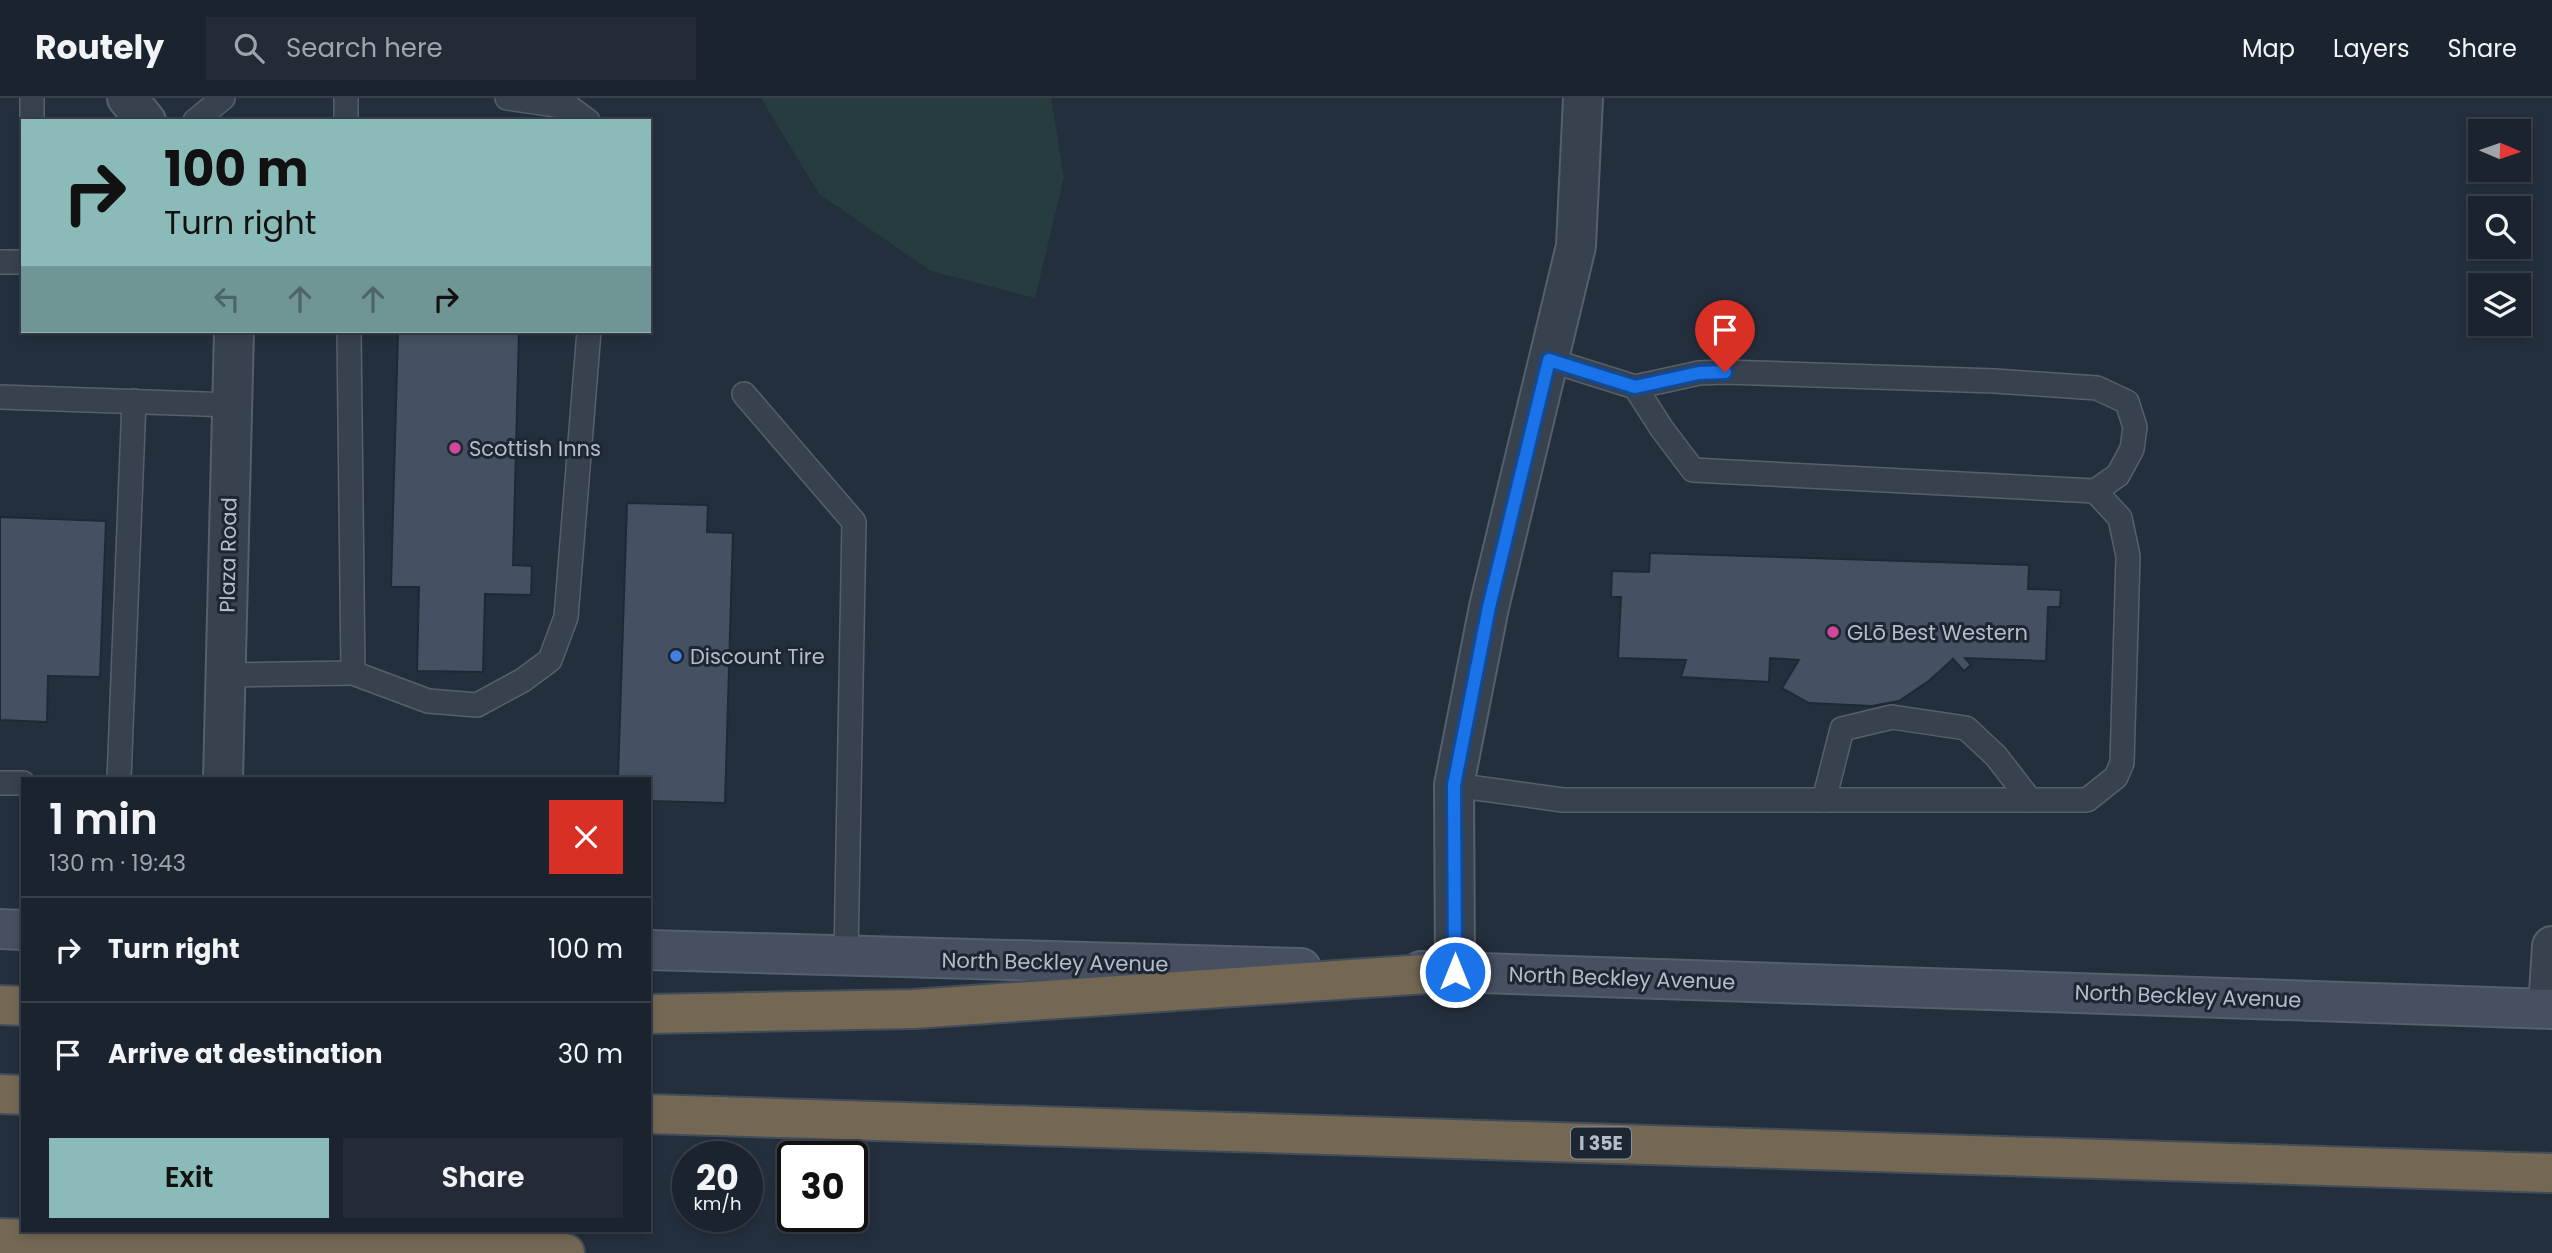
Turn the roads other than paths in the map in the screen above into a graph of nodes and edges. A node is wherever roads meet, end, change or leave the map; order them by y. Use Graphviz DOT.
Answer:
graph roads {
  1 [pos="32,98"];
  2 [pos="127,98"];
  3 [pos="223,98"];
  4 [pos="346,98"];
  5 [pos="507,98"];
  6 [pos="1583,98"];
  7 [pos="32,119"];
  8 [pos="144,119"];
  9 [pos="197,119"];
  10 [pos="346,119"];
  11 [pos="585,119"];
  12 [pos="0,262"];
  13 [pos="21,262"];
  14 [pos="234,333"];
  15 [pos="349,333"];
  16 [pos="589,333"];
  17 [pos="1549,360"];
  18 [pos="1635,387"];
  19 [pos="744,394"];
  20 [pos="0,397"];
  21 [pos="134,401"];
  22 [pos="232,405"];
  23 [pos="2095,491"];
  24 [pos="353,673"];
  25 [pos="225,675"];
  26 [pos="119,777"];
  27 [pos="223,777"];
  28 [pos="0,783"];
  29 [pos="21,783"];
  30 [pos="1454,785"];
  31 [pos="1824,800"];
  32 [pos="2030,800"];
  33 [pos="0,929"];
  34 [pos="21,930"];
  35 [pos="2552,946"];
  36 [pos="651,950"];
  37 [pos="846,956"];
  38 [pos="1455,972"];
  39 [pos="0,1005"];
  40 [pos="21,1006"];
  41 [pos="2550,1008"];
  42 [pos="651,1014"];
  43 [pos="0,1094"];
  44 [pos="21,1095"];
  45 [pos="651,1114"];
  46 [pos="2552,1174"];
  47 [pos="0,1238"];
  48 [pos="565,1253"];
  1 -- 7 [label="lane"];
  2 -- 8 [label="street"];
  3 -- 9 [label="lane"];
  4 -- 10 [label="lane"];
  5 -- 11 [label="lane"];
  6 -- 17 [label="street"];
  12 -- 13 [label="lane"];
  14 -- 22 [label="street, Plaza Road"];
  15 -- 24 [label="lane"];
  16 -- 24 [label="lane"];
  17 -- 18 [label="lane"];
  17 -- 30 [label="street"];
  18 -- 23 [label="lane"];
  18 -- 23 [label="lane"];
  19 -- 37 [label="lane"];
  20 -- 21 [label="lane"];
  21 -- 22 [label="lane"];
  21 -- 26 [label="lane"];
  22 -- 25 [label="street, Plaza Road"];
  23 -- 32 [label="lane"];
  24 -- 25 [label="lane"];
  25 -- 27 [label="street, Plaza Road"];
  28 -- 29 [label="lane"];
  30 -- 31 [label="lane"];
  30 -- 38 [label="street"];
  31 -- 32 [label="lane"];
  31 -- 32 [label="lane"];
  33 -- 34 [label="main road"];
  35 -- 41 [label="street"];
  36 -- 37 [label="main road, North Beckley Avenue"];
  37 -- 38 [label="main road, North Beckley Avenue"];
  38 -- 41 [label="main road, North Beckley Avenue"];
  38 -- 42 [label="highway"];
  39 -- 40 [label="highway"];
  43 -- 44 [label="highway"];
  45 -- 46 [label="highway, I 35E"];
  47 -- 48 [label="highway"];
}
